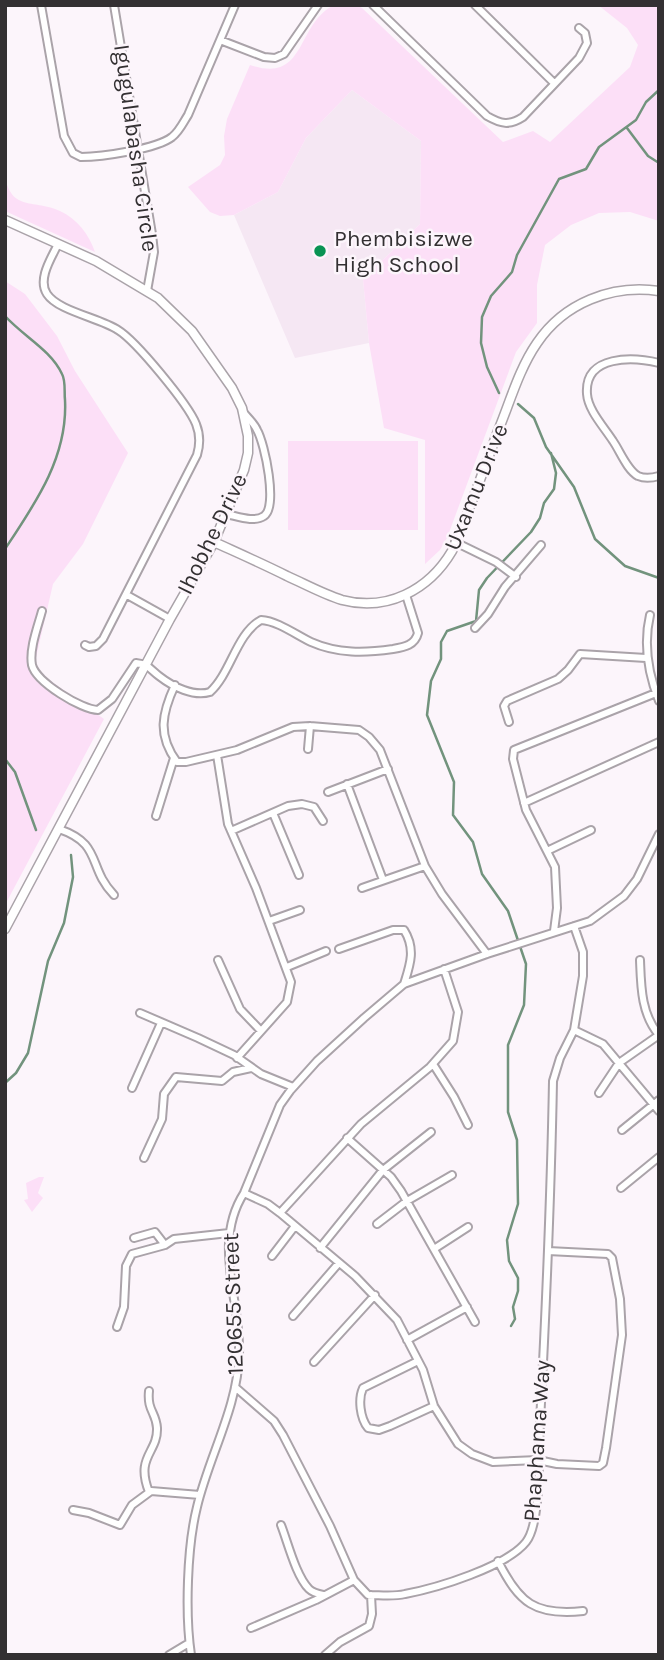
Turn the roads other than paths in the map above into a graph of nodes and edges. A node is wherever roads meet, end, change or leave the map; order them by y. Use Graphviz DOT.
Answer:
graph roads {
  1 [pos="41,5"];
  2 [pos="114,5"];
  3 [pos="235,5"];
  4 [pos="318,5"];
  5 [pos="373,5"];
  6 [pos="475,5"];
  7 [pos="579,28"];
  8 [pos="220,40"];
  9 [pos="554,83"];
  10 [pos="138,149"];
  11 [pos="5,220"];
  12 [pos="58,244"];
  13 [pos="147,291"];
  14 [pos="659,291"];
  15 [pos="659,363"];
  16 [pos="243,412"];
  17 [pos="659,476"];
  18 [pos="226,514"];
  19 [pos="214,542"];
  20 [pos="455,542"];
  21 [pos="541,545"];
  22 [pos="516,577"];
  23 [pos="127,595"];
  24 [pos="406,595"];
  25 [pos="42,611"];
  26 [pos="650,615"];
  27 [pos="170,619"];
  28 [pos="475,628"];
  29 [pos="85,645"];
  30 [pos="646,658"];
  31 [pos="146,664"];
  32 [pos="175,685"];
  33 [pos="656,693"];
  34 [pos="659,701"];
  35 [pos="509,722"];
  36 [pos="310,726"];
  37 [pos="659,742"];
  38 [pos="308,749"];
  39 [pos="217,755"];
  40 [pos="174,758"];
  41 [pos="388,769"];
  42 [pos="347,785"];
  43 [pos="328,792"];
  44 [pos="524,803"];
  45 [pos="273,813"];
  46 [pos="156,816"];
  47 [pos="323,821"];
  48 [pos="59,829"];
  49 [pos="592,830"];
  50 [pos="230,831"];
  51 [pos="659,834"];
  52 [pos="547,851"];
  53 [pos="425,866"];
  54 [pos="299,875"];
  55 [pos="383,880"];
  56 [pos="362,888"];
  57 [pos="114,895"];
  58 [pos="300,910"];
  59 [pos="269,921"];
  60 [pos="574,926"];
  61 [pos="5,929"];
  62 [pos="554,931"];
  63 [pos="339,949"];
  64 [pos="326,951"];
  65 [pos="487,954"];
  66 [pos="218,960"];
  67 [pos="640,960"];
  68 [pos="287,967"];
  69 [pos="444,969"];
  70 [pos="404,984"];
  71 [pos="140,1013"];
  72 [pos="161,1023"];
  73 [pos="574,1030"];
  74 [pos="261,1031"];
  75 [pos="659,1035"];
  76 [pos="237,1058"];
  77 [pos="619,1063"];
  78 [pos="433,1064"];
  79 [pos="251,1068"];
  80 [pos="293,1087"];
  81 [pos="132,1088"];
  82 [pos="599,1093"];
  83 [pos="656,1102"];
  84 [pos="659,1111"];
  85 [pos="468,1125"];
  86 [pos="622,1130"];
  87 [pos="431,1132"];
  88 [pos="347,1138"];
  89 [pos="659,1157"];
  90 [pos="144,1158"];
  91 [pos="383,1170"];
  92 [pos="452,1175"];
  93 [pos="621,1188"];
  94 [pos="244,1193"];
  95 [pos="407,1201"];
  96 [pos="280,1213"];
  97 [pos="377,1224"];
  98 [pos="295,1226"];
  99 [pos="468,1227"];
  100 [pos="229,1233"];
  101 [pos="134,1238"];
  102 [pos="165,1245"];
  103 [pos="320,1248"];
  104 [pos="434,1249"];
  105 [pos="548,1251"];
  106 [pos="272,1256"];
  107 [pos="338,1264"];
  108 [pos="375,1296"];
  109 [pos="467,1307"];
  110 [pos="293,1316"];
  111 [pos="475,1322"];
  112 [pos="117,1326"];
  113 [pos="407,1340"];
  114 [pos="418,1361"];
  115 [pos="314,1362"];
  116 [pos="235,1387"];
  117 [pos="149,1391"];
  118 [pos="434,1406"];
  119 [pos="538,1460"];
  120 [pos="149,1492"];
  121 [pos="200,1496"];
  122 [pos="72,1510"];
  123 [pos="281,1525"];
  124 [pos="498,1561"];
  125 [pos="354,1580"];
  126 [pos="324,1595"];
  127 [pos="371,1595"];
  128 [pos="583,1611"];
  129 [pos="251,1629"];
  130 [pos="190,1643"];
  131 [pos="169,1655"];
  132 [pos="191,1655"];
  133 [pos="325,1655"];
  1 -- 10 [label="street"];
  2 -- 10 [label="street, Igugulabasha Circle"];
  3 -- 8 [label="street"];
  4 -- 8 [label="street"];
  5 -- 9 [label="street"];
  6 -- 9 [label="street"];
  7 -- 9 [label="street"];
  8 -- 10 [label="street"];
  10 -- 13 [label="street, Igugulabasha Circle"];
  11 -- 12 [label="street, Ihobhe Drive"];
  12 -- 13 [label="street, Ihobhe Drive"];
  12 -- 23 [label="street"];
  13 -- 16 [label="street, Ihobhe Drive"];
  14 -- 20 [label="street, Uxamu Drive"];
  15 -- 17 [label="street"];
  16 -- 18 [label="street, Ihobhe Drive"];
  16 -- 18 [label="street"];
  18 -- 19 [label="street, Ihobhe Drive"];
  19 -- 24 [label="street, Uxamu Drive"];
  19 -- 27 [label="street, Ihobhe Drive"];
  20 -- 22 [label="street"];
  20 -- 24 [label="street, Uxamu Drive"];
  21 -- 22 [label="street"];
  22 -- 28 [label="street"];
  23 -- 27 [label="street"];
  23 -- 29 [label="street"];
  24 -- 32 [label="street"];
  25 -- 31 [label="street"];
  26 -- 30 [label="street"];
  27 -- 31 [label="street, Ihobhe Drive"];
  30 -- 33 [label="street"];
  30 -- 35 [label="street"];
  31 -- 32 [label="street"];
  31 -- 48 [label="street, Ihobhe Drive"];
  32 -- 40 [label="street"];
  33 -- 34 [label="street"];
  33 -- 44 [label="street"];
  36 -- 38 [label="street"];
  36 -- 39 [label="street"];
  36 -- 41 [label="street"];
  37 -- 44 [label="street"];
  39 -- 40 [label="street"];
  39 -- 50 [label="street"];
  40 -- 46 [label="street"];
  41 -- 42 [label="street"];
  41 -- 53 [label="street"];
  42 -- 43 [label="street"];
  42 -- 55 [label="street"];
  44 -- 52 [label="street"];
  45 -- 47 [label="street"];
  45 -- 50 [label="street"];
  45 -- 54 [label="street"];
  48 -- 57 [label="street"];
  48 -- 61 [label="street, Ihobhe Drive"];
  49 -- 52 [label="street"];
  50 -- 59 [label="street"];
  51 -- 60 [label="street, 120655 Street"];
  52 -- 62 [label="street"];
  53 -- 55 [label="street"];
  53 -- 65 [label="street"];
  55 -- 56 [label="street"];
  58 -- 59 [label="street"];
  59 -- 68 [label="street"];
  60 -- 62 [label="street, 120655 Street"];
  60 -- 73 [label="street, Phaphama Way"];
  62 -- 65 [label="street, 120655 Street"];
  63 -- 70 [label="street"];
  64 -- 68 [label="street"];
  65 -- 69 [label="street, 120655 Street"];
  66 -- 74 [label="street"];
  67 -- 75 [label="street"];
  68 -- 74 [label="street"];
  69 -- 70 [label="street, 120655 Street"];
  69 -- 78 [label="street"];
  70 -- 80 [label="street, 120655 Street"];
  71 -- 72 [label="street"];
  72 -- 76 [label="street"];
  72 -- 81 [label="street"];
  73 -- 77 [label="street"];
  73 -- 105 [label="street, Phaphama Way"];
  74 -- 76 [label="street"];
  75 -- 77 [label="street"];
  76 -- 79 [label="street"];
  77 -- 82 [label="street"];
  77 -- 83 [label="street"];
  78 -- 85 [label="street"];
  78 -- 88 [label="street"];
  79 -- 80 [label="street"];
  79 -- 90 [label="street"];
  80 -- 94 [label="street, 120655 Street"];
  83 -- 84 [label="street"];
  83 -- 86 [label="street"];
  87 -- 91 [label="street"];
  88 -- 91 [label="street"];
  88 -- 96 [label="street"];
  89 -- 93 [label="street"];
  91 -- 95 [label="street"];
  91 -- 103 [label="street"];
  92 -- 95 [label="street"];
  94 -- 96 [label="street"];
  94 -- 100 [label="street, 120655 Street"];
  95 -- 97 [label="street"];
  95 -- 104 [label="street"];
  96 -- 98 [label="street"];
  98 -- 103 [label="street"];
  98 -- 106 [label="street"];
  99 -- 104 [label="street"];
  100 -- 102 [label="street"];
  100 -- 116 [label="street, 120655 Street"];
  101 -- 102 [label="street"];
  102 -- 112 [label="street"];
  103 -- 107 [label="street"];
  104 -- 109 [label="street"];
  105 -- 119 [label="street, Phaphama Way"];
  105 -- 119 [label="street"];
  107 -- 108 [label="street"];
  107 -- 110 [label="street"];
  108 -- 113 [label="street"];
  108 -- 115 [label="street"];
  109 -- 111 [label="street"];
  109 -- 113 [label="street"];
  113 -- 114 [label="street"];
  114 -- 118 [label="street"];
  114 -- 118 [label="street"];
  116 -- 121 [label="street, 120655 Street"];
  116 -- 125 [label="street"];
  117 -- 120 [label="street"];
  118 -- 119 [label="street"];
  119 -- 124 [label="street, Phaphama Way"];
  120 -- 121 [label="street"];
  120 -- 122 [label="street"];
  121 -- 130 [label="street, 120655 Street"];
  123 -- 126 [label="street"];
  124 -- 127 [label="street, Phaphama Way"];
  124 -- 128 [label="street"];
  125 -- 126 [label="street"];
  125 -- 127 [label="street"];
  126 -- 129 [label="street"];
  127 -- 133 [label="street"];
  130 -- 131 [label="street"];
  130 -- 132 [label="street, 120655 Street"];
}
